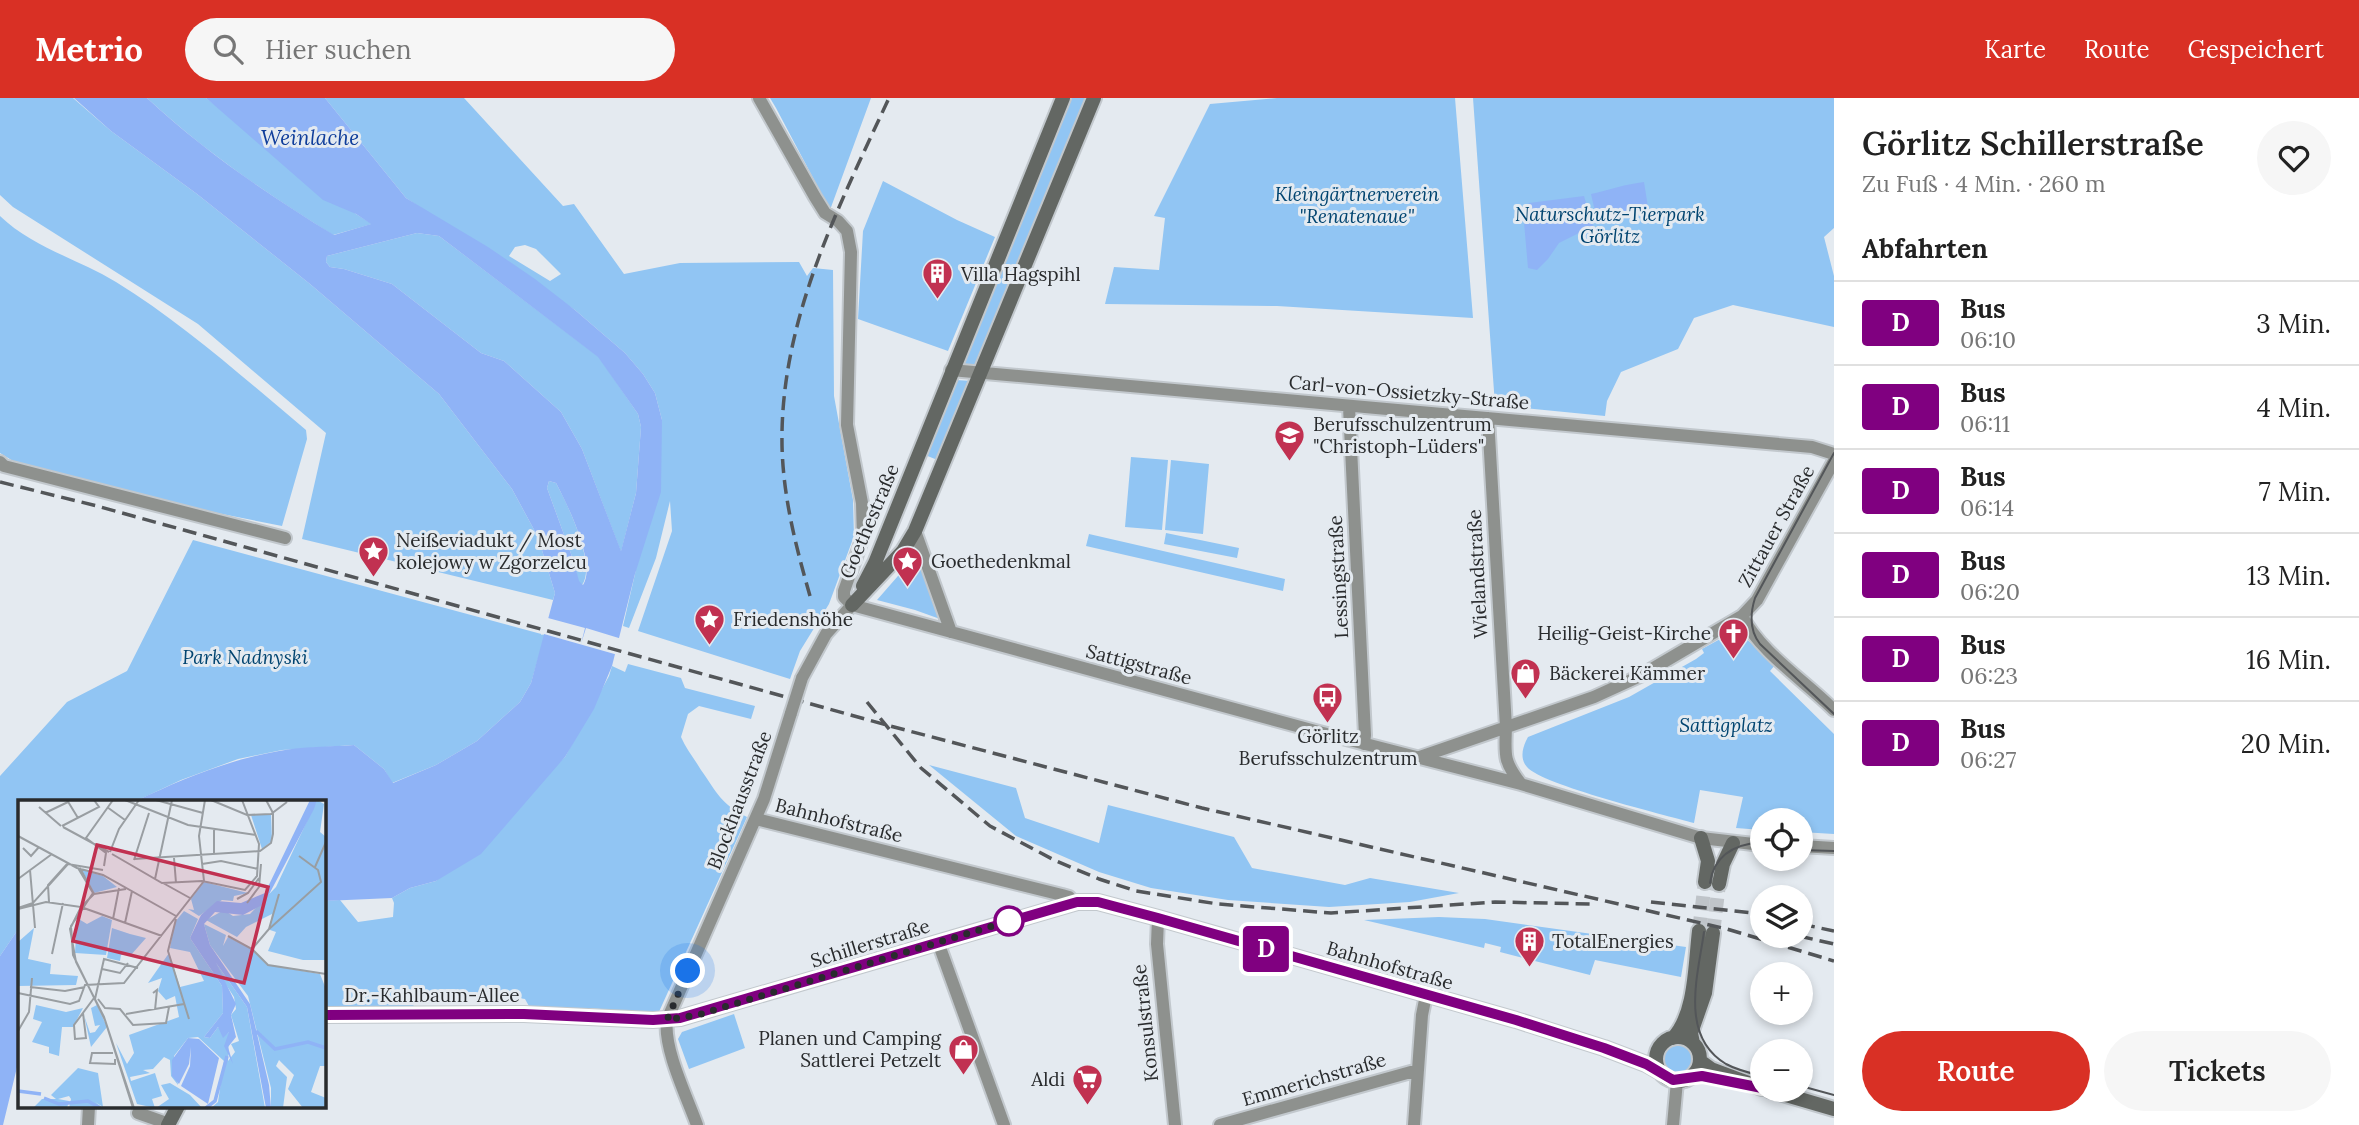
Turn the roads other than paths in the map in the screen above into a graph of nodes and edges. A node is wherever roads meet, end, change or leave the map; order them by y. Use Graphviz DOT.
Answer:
graph roads {
  1 [pos="760,98"];
  2 [pos="1063,98"];
  3 [pos="1094,98"];
  4 [pos="951,370"];
  5 [pos="980,373"];
  6 [pos="1349,407"];
  7 [pos="1488,418"];
  8 [pos="1834,454"];
  9 [pos="1834,461"];
  10 [pos="1,468"];
  11 [pos="915,531"];
  12 [pos="285,538"];
  13 [pos="854,603"];
  14 [pos="1742,616"];
  15 [pos="951,632"];
  16 [pos="1834,710"];
  17 [pos="1506,727"];
  18 [pos="1364,744"];
  19 [pos="1417,758"];
  20 [pos="1521,784"];
  21 [pos="756,819"];
  22 [pos="1701,838"];
  23 [pos="1733,843"];
  24 [pos="1750,844"];
  25 [pos="1813,847"];
  26 [pos="1834,848"];
  27 [pos="1079,902"];
  28 [pos="1158,918"];
  29 [pos="938,942"];
  30 [pos="1426,995"];
  31 [pos="326,1015"];
  32 [pos="667,1020"];
  33 [pos="1674,1038"];
  34 [pos="1693,1043"];
  35 [pos="1660,1047"];
  36 [pos="1604,1048"];
  37 [pos="1700,1061"];
  38 [pos="1418,1070"];
  39 [pos="1660,1072"];
  40 [pos="1684,1078"];
  41 [pos="1750,1083"];
  42 [pos="1750,1085"];
  43 [pos="1808,1102"];
  44 [pos="177,1108"];
  45 [pos="1834,1110"];
  46 [pos="137,1115"];
  47 [pos="169,1124"];
  48 [pos="697,1125"];
  49 [pos="1004,1125"];
  50 [pos="1175,1125"];
  51 [pos="1220,1125"];
  52 [pos="1414,1125"];
  53 [pos="1673,1125"];
  1 -- 13 [label="street"];
  2 -- 4 [label="main road, Goethestraße"];
  3 -- 5 [label="main road, Goethestraße"];
  4 -- 5 [label="street"];
  4 -- 13 [label="main road, Goethestraße"];
  5 -- 6 [label="street, Carl-von-Ossietzky-Straße"];
  5 -- 11 [label="main road, Goethestraße"];
  6 -- 7 [label="street, Carl-von-Ossietzky-Straße"];
  6 -- 18 [label="street, Lessingstraße"];
  7 -- 8 [label="street, Carl-von-Ossietzky-Straße"];
  7 -- 17 [label="street, Wielandstraße"];
  9 -- 14 [label="street, Zittauer Straße"];
  10 -- 12 [label="street"];
  11 -- 13 [label="main road, Goethestraße"];
  11 -- 15 [label="street"];
  13 -- 15 [label="street, Sattigstraße"];
  13 -- 21 [label="street, Blockhausstraße, bridge"];
  14 -- 16 [label="street"];
  14 -- 17 [label="street, Zittauer Straße"];
  15 -- 18 [label="street, Sattigstraße"];
  17 -- 19 [label="street"];
  17 -- 20 [label="street"];
  18 -- 19 [label="street, Sattigstraße"];
  19 -- 20 [label="street, Sattigstraße"];
  20 -- 22 [label="street, Sattigstraße"];
  21 -- 27 [label="street, Bahnhofstraße"];
  21 -- 32 [label="street, Blockhausstraße"];
  22 -- 23 [label="street, Sattigstraße"];
  22 -- 23 [label="main road"];
  23 -- 24 [label="street, Sattigstraße"];
  25 -- 26 [label="street"];
  27 -- 28 [label="main road, Bahnhofstraße"];
  27 -- 29 [label="main road, Schillerstraße"];
  28 -- 30 [label="main road, Bahnhofstraße"];
  28 -- 50 [label="street, Konsulstraße"];
  29 -- 32 [label="main road, Schillerstraße"];
  29 -- 49 [label="street"];
  30 -- 36 [label="main road, Bahnhofstraße"];
  30 -- 38 [label="street"];
  31 -- 32 [label="main road, Dr.-Kahlbaum-Allee"];
  32 -- 48 [label="street"];
  33 -- 34 [label="main road"];
  33 -- 34 [label="main road"];
  33 -- 35 [label="main road, Bahnhofstraße"];
  34 -- 37 [label="main road"];
  35 -- 36 [label="main road, Bahnhofstraße"];
  35 -- 39 [label="main road"];
  36 -- 39 [label="main road, Bahnhofstraße"];
  37 -- 40 [label="main road"];
  37 -- 41 [label="main road, Bahnhofstraße"];
  38 -- 51 [label="street, Emmerichstraße"];
  38 -- 52 [label="street"];
  39 -- 40 [label="main road, Bahnhofstraße"];
  40 -- 42 [label="main road, Bahnhofstraße"];
  40 -- 53 [label="street"];
  43 -- 45 [label="main road"];
  44 -- 47 [label="main road"];
  46 -- 47 [label="street"];
}
